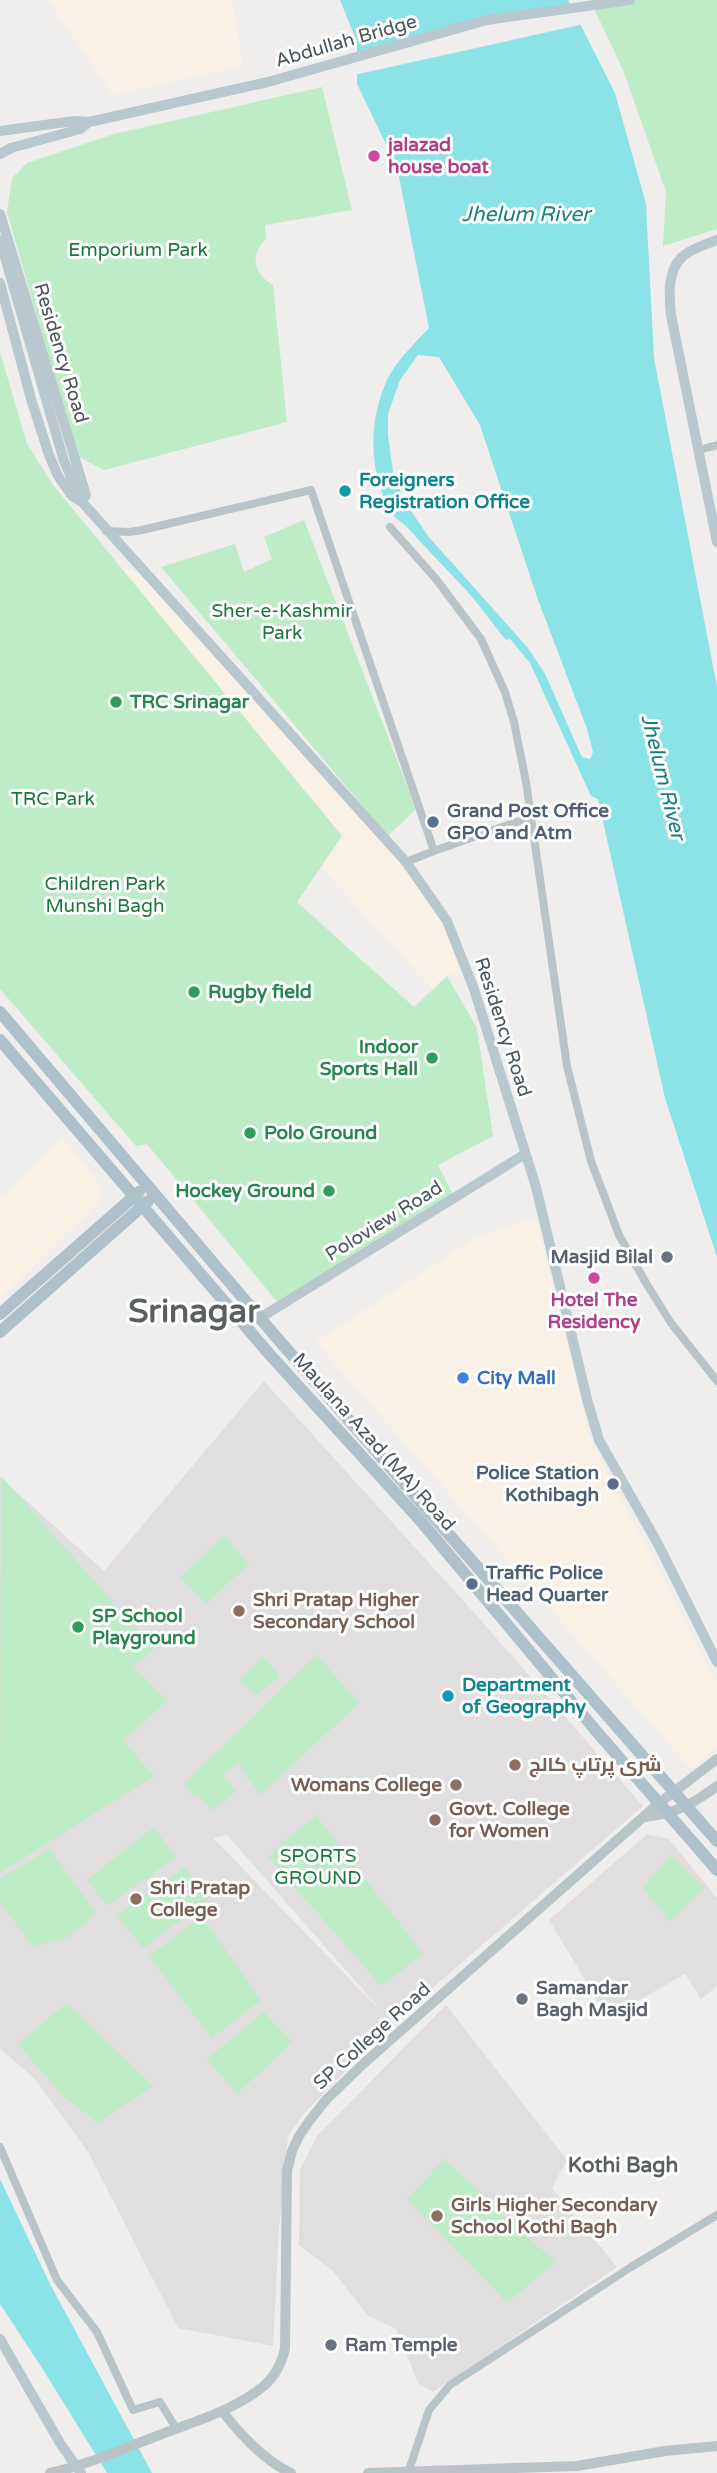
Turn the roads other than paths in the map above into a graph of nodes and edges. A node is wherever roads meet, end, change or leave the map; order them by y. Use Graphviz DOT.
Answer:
graph roads {
  1 [pos="630,0"];
  2 [pos="89,122"];
  3 [pos="0,131"];
  4 [pos="0,153"];
  5 [pos="0,214"];
  6 [pos="0,240"];
  7 [pos="717,240"];
  8 [pos="0,283"];
  9 [pos="717,445"];
  10 [pos="699,450"];
  11 [pos="82,502"];
  12 [pos="390,527"];
  13 [pos="106,531"];
  14 [pos="717,542"];
  15 [pos="531,817"];
  16 [pos="434,851"];
  17 [pos="406,862"];
  18 [pos="0,1012"];
  19 [pos="0,1040"];
  20 [pos="525,1154"];
  21 [pos="152,1189"];
  22 [pos="139,1200"];
  23 [pos="0,1314"];
  24 [pos="260,1318"];
  25 [pos="0,1332"];
  26 [pos="717,1381"];
  27 [pos="717,1662"];
  28 [pos="717,1759"];
  29 [pos="717,1786"];
  30 [pos="675,1793"];
  31 [pos="658,1804"];
  32 [pos="687,1807"];
  33 [pos="667,1814"];
  34 [pos="644,1817"];
  35 [pos="717,1841"];
  36 [pos="717,1870"];
  37 [pos="0,2147"];
  38 [pos="716,2219"];
  39 [pos="0,2339"];
  40 [pos="222,2411"];
  41 [pos="176,2428"];
  42 [pos="717,2446"];
  43 [pos="79,2470"];
  44 [pos="410,2470"];
  45 [pos="50,2473"];
  46 [pos="291,2473"];
  47 [pos="368,2473"];
  1 -- 2 [label="main road, Abdullah Bridge"];
  2 -- 3 [label="main road"];
  2 -- 4 [label="main road"];
  5 -- 11 [label="main road, Residency Road"];
  6 -- 11 [label="main road"];
  7 -- 10 [label="main road"];
  8 -- 11 [label="main road, Residency Road"];
  9 -- 10 [label="street"];
  10 -- 14 [label="main road"];
  11 -- 13 [label="main road, Residency Road"];
  12 -- 15 [label="street"];
  13 -- 16 [label="street"];
  13 -- 17 [label="main road, Residency Road"];
  15 -- 16 [label="street"];
  15 -- 26 [label="street"];
  16 -- 17 [label="street"];
  17 -- 20 [label="main road, Residency Road"];
  18 -- 21 [label="main road, Maulana Azad (MA) Road"];
  19 -- 22 [label="main road, Maulana Azad (MA) Road"];
  20 -- 24 [label="main road, Poloview Road"];
  20 -- 27 [label="main road, Residency Road"];
  21 -- 22 [label="main road"];
  21 -- 24 [label="main road, Maulana Azad (MA) Road"];
  22 -- 23 [label="main road"];
  22 -- 25 [label="main road"];
  22 -- 31 [label="main road, Maulana Azad (MA) Road"];
  24 -- 30 [label="main road, Maulana Azad (MA) Road"];
  28 -- 30 [label="street, SP College Road"];
  29 -- 32 [label="street"];
  30 -- 31 [label="street, SP College Road"];
  30 -- 32 [label="main road, Maulana Azad (MA) Road"];
  31 -- 33 [label="main road, Maulana Azad (MA) Road"];
  31 -- 34 [label="street, SP College Road"];
  32 -- 33 [label="street"];
  32 -- 35 [label="main road, Maulana Azad (MA) Road"];
  33 -- 34 [label="street"];
  33 -- 36 [label="main road, Maulana Azad (MA) Road"];
  34 -- 40 [label="street, SP College Road"];
  37 -- 41 [label="street"];
  38 -- 44 [label="street"];
  39 -- 43 [label="main road"];
  40 -- 41 [label="street, SP College Road"];
  40 -- 46 [label="street"];
  41 -- 43 [label="street, SP College Road"];
  42 -- 44 [label="street"];
  43 -- 45 [label="street, SP College Road"];
  44 -- 47 [label="street"];
}
